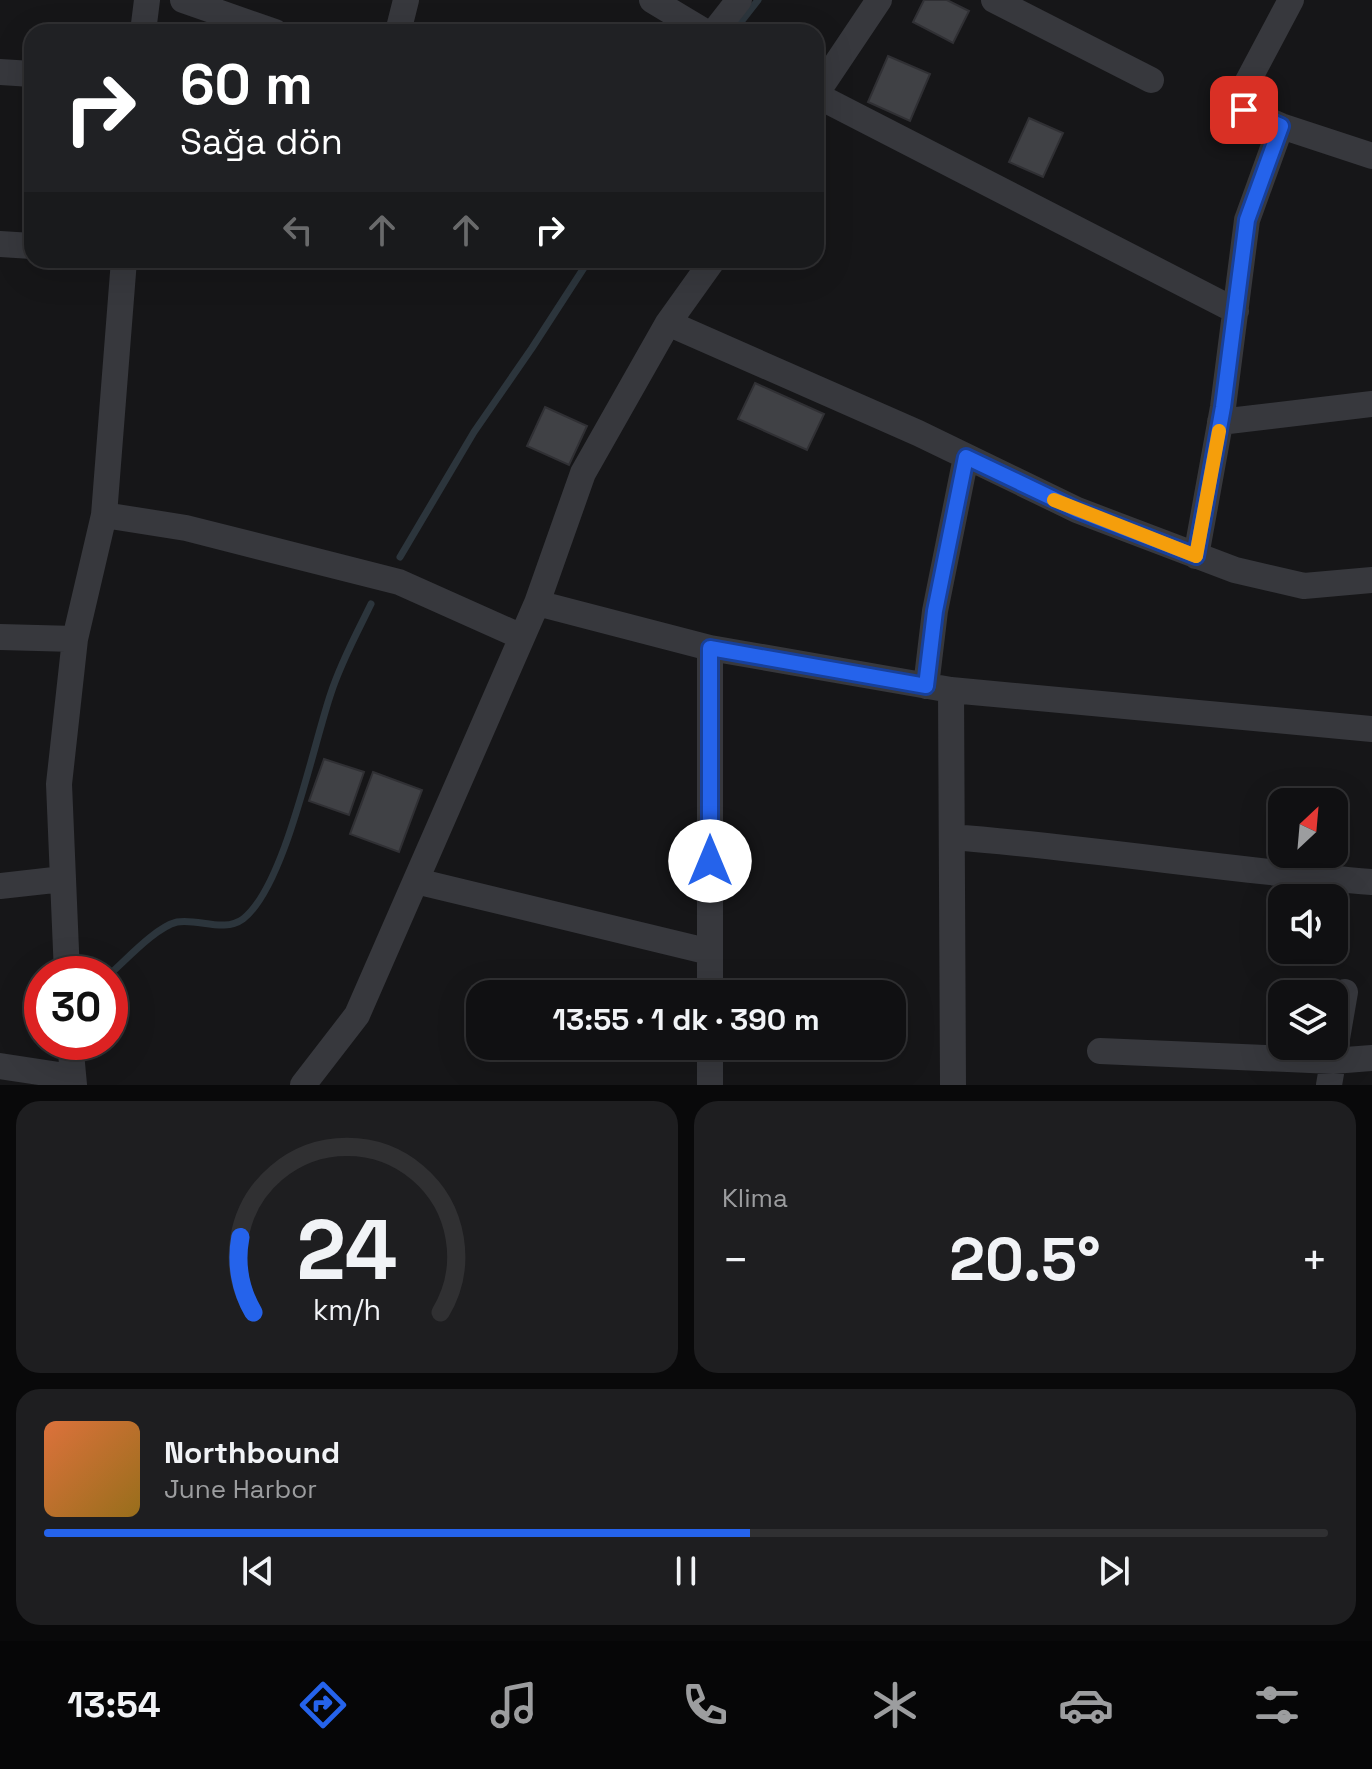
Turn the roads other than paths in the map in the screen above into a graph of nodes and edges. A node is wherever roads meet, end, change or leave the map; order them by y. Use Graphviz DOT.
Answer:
graph roads {
  1 [pos="147,0"];
  2 [pos="183,0"];
  3 [pos="406,0"];
  4 [pos="652,0"];
  5 [pos="739,0"];
  6 [pos="879,0"];
  7 [pos="994,0"];
  8 [pos="1291,0"];
  9 [pos="144,24"];
  10 [pos="252,24"];
  11 [pos="400,24"];
  12 [pos="692,24"];
  13 [pos="720,24"];
  14 [pos="0,72"];
  15 [pos="24,74"];
  16 [pos="1151,80"];
  17 [pos="824,82"];
  18 [pos="824,98"];
  19 [pos="1281,126"];
  20 [pos="1372,156"];
  21 [pos="0,244"];
  22 [pos="24,246"];
  23 [pos="123,268"];
  24 [pos="707,268"];
  25 [pos="1236,311"];
  26 [pos="668,323"];
  27 [pos="1372,404"];
  28 [pos="1220,422"];
  29 [pos="966,457"];
  30 [pos="104,515"];
  31 [pos="1196,556"];
  32 [pos="1372,580"];
  33 [pos="537,603"];
  34 [pos="0,637"];
  35 [pos="522,637"];
  36 [pos="75,639"];
  37 [pos="710,648"];
  38 [pos="938,688"];
  39 [pos="1372,729"];
  40 [pos="952,837"];
  41 [pos="63,879"];
  42 [pos="416,881"];
  43 [pos="1372,882"];
  44 [pos="0,886"];
  45 [pos="710,952"];
  46 [pos="66,956"];
  47 [pos="710,980"];
  48 [pos="1100,1051"];
  49 [pos="1372,1058"];
  50 [pos="71,1060"];
  51 [pos="710,1060"];
  52 [pos="0,1066"];
  53 [pos="1331,1073"];
  54 [pos="73,1081"];
  55 [pos="303,1085"];
  56 [pos="710,1085"];
  57 [pos="953,1085"];
  1 -- 9 [label="street"];
  2 -- 10 [label="street"];
  3 -- 11 [label="street"];
  4 -- 12 [label="street"];
  5 -- 13 [label="street"];
  6 -- 17 [label="street"];
  7 -- 16 [label="street"];
  8 -- 19 [label="street"];
  14 -- 15 [label="street"];
  18 -- 25 [label="street"];
  19 -- 20 [label="street"];
  19 -- 25 [label="street"];
  21 -- 22 [label="street"];
  23 -- 30 [label="street"];
  24 -- 26 [label="street"];
  25 -- 28 [label="street"];
  26 -- 29 [label="street"];
  26 -- 33 [label="street"];
  27 -- 28 [label="street"];
  28 -- 31 [label="street"];
  29 -- 31 [label="street"];
  29 -- 38 [label="street"];
  30 -- 35 [label="street"];
  30 -- 36 [label="street"];
  31 -- 32 [label="street"];
  33 -- 35 [label="street"];
  33 -- 37 [label="street"];
  34 -- 36 [label="street"];
  35 -- 42 [label="street"];
  36 -- 41 [label="street"];
  37 -- 38 [label="street"];
  37 -- 45 [label="street"];
  38 -- 39 [label="street"];
  38 -- 40 [label="street"];
  40 -- 43 [label="street"];
  40 -- 57 [label="street"];
  41 -- 44 [label="street"];
  41 -- 46 [label="street"];
  42 -- 45 [label="street"];
  42 -- 55 [label="street"];
  45 -- 47 [label="street"];
  48 -- 53 [label="street"];
  49 -- 53 [label="street"];
  50 -- 54 [label="street"];
  51 -- 56 [label="street"];
  52 -- 54 [label="street"];
}
